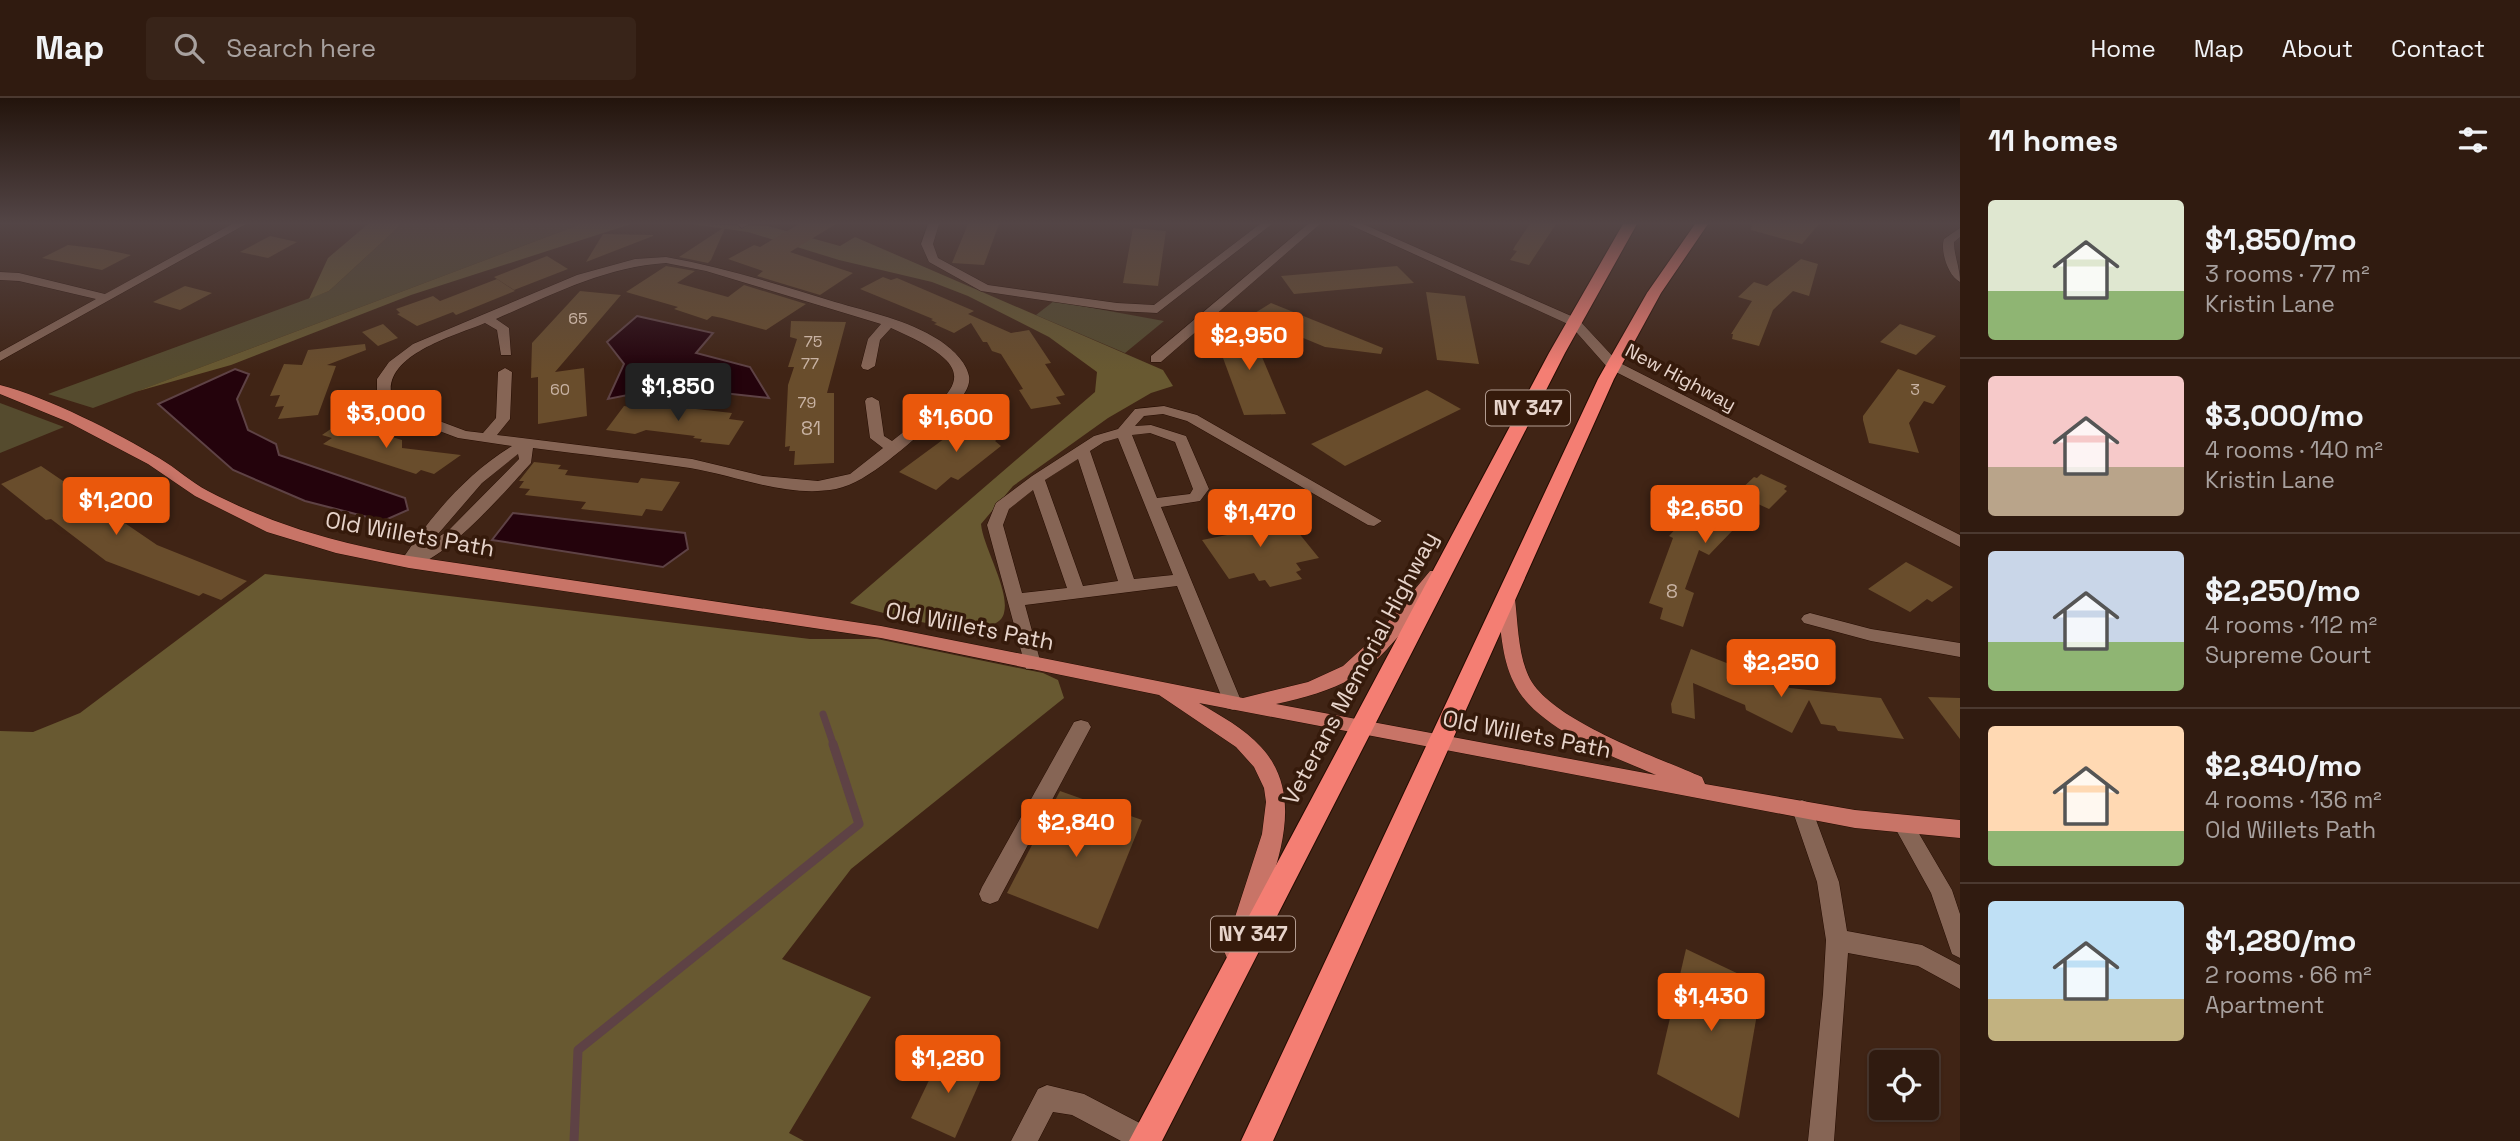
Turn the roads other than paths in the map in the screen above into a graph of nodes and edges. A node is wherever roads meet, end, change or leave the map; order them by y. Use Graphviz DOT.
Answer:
graph roads {
  1 [pos="152,273"];
  2 [pos="599,273"];
  3 [pos="724,273"];
  4 [pos="957,273"];
  5 [pos="1204,273"];
  6 [pos="1258,273"];
  7 [pos="1463,273"];
  8 [pos="1602,273"];
  9 [pos="1668,273"];
  10 [pos="0,276"];
  11 [pos="106,298"];
  12 [pos="487,319"];
  13 [pos="888,322"];
  14 [pos="1574,322"];
  15 [pos="506,352"];
  16 [pos="0,357"];
  17 [pos="1156,359"];
  18 [pos="1613,365"];
  19 [pos="868,366"];
  20 [pos="505,372"];
  21 [pos="0,389"];
  22 [pos="872,401"];
  23 [pos="1123,432"];
  24 [pos="487,438"];
  25 [pos="525,443"];
  26 [pos="893,448"];
  27 [pos="1082,450"];
  28 [pos="1037,479"];
  29 [pos="1153,503"];
  30 [pos="1374,521"];
  31 [pos="1960,542"];
  32 [pos="409,562"];
  33 [pos="1448,562"];
  34 [pos="1184,579"];
  35 [pos="1128,586"];
  36 [pos="1077,592"];
  37 [pos="1506,599"];
  38 [pos="1015,600"];
  39 [pos="1810,619"];
  40 [pos="1960,650"];
  41 [pos="1032,664"];
  42 [pos="1159,688"];
  43 [pos="1238,704"];
  44 [pos="1081,727"];
  45 [pos="1362,727"];
  46 [pos="1441,743"];
  47 [pos="1720,795"];
  48 [pos="1802,809"];
  49 [pos="1904,825"];
  50 [pos="1960,829"];
  51 [pos="990,894"];
  52 [pos="1837,940"];
  53 [pos="1960,947"];
  54 [pos="1960,978"];
  55 [pos="1222,991"];
  56 [pos="1145,1140"];
  57 [pos="1024,1141"];
  58 [pos="1257,1141"];
  59 [pos="1821,1141"];
  1 -- 11 [label="street"];
  2 -- 12 [label="street"];
  3 -- 13 [label="street"];
  4 -- 5 [label="street"];
  6 -- 17 [label="street"];
  7 -- 14 [label="street, New Highway"];
  8 -- 14 [label="highway, Veterans Memorial Highway / NY 347"];
  9 -- 18 [label="highway, NY 347"];
  10 -- 11 [label="street"];
  11 -- 16 [label="street"];
  12 -- 15 [label="street"];
  12 -- 24 [label="street"];
  13 -- 19 [label="street"];
  13 -- 26 [label="street"];
  14 -- 18 [label="street, New Highway"];
  14 -- 33 [label="highway, Veterans Memorial Highway / NY 347"];
  18 -- 31 [label="street, New Highway"];
  18 -- 37 [label="highway, NY 347"];
  20 -- 24 [label="street"];
  21 -- 32 [label="main road, Old Willets Path"];
  22 -- 26 [label="street"];
  23 -- 27 [label="street"];
  23 -- 29 [label="street"];
  23 -- 29 [label="street"];
  23 -- 30 [label="street"];
  24 -- 25 [label="street"];
  25 -- 26 [label="street"];
  25 -- 32 [label="street"];
  27 -- 28 [label="street"];
  27 -- 35 [label="street"];
  28 -- 36 [label="street"];
  28 -- 38 [label="street"];
  29 -- 34 [label="street"];
  32 -- 41 [label="main road, Old Willets Path"];
  33 -- 43 [label="main road"];
  33 -- 45 [label="highway, Veterans Memorial Highway / NY 347"];
  34 -- 35 [label="street"];
  34 -- 43 [label="street"];
  35 -- 36 [label="street"];
  36 -- 38 [label="street"];
  37 -- 46 [label="highway, NY 347"];
  37 -- 47 [label="main road"];
  38 -- 41 [label="street"];
  39 -- 40 [label="street"];
  41 -- 42 [label="main road, Old Willets Path"];
  42 -- 43 [label="main road, Old Willets Path"];
  42 -- 55 [label="main road"];
  43 -- 45 [label="main road, Old Willets Path"];
  44 -- 51 [label="street"];
  45 -- 46 [label="main road, Old Willets Path"];
  45 -- 55 [label="highway, Veterans Memorial Highway / NY 347"];
  46 -- 47 [label="main road, Old Willets Path"];
  46 -- 58 [label="highway, NY 347"];
  47 -- 48 [label="main road, Old Willets Path"];
  48 -- 49 [label="main road, Old Willets Path"];
  48 -- 52 [label="street"];
  49 -- 50 [label="main road, Old Willets Path"];
  49 -- 53 [label="street"];
  52 -- 54 [label="street"];
  52 -- 59 [label="street"];
  55 -- 56 [label="highway, Veterans Memorial Highway / NY 347"];
  56 -- 57 [label="street"];
}
